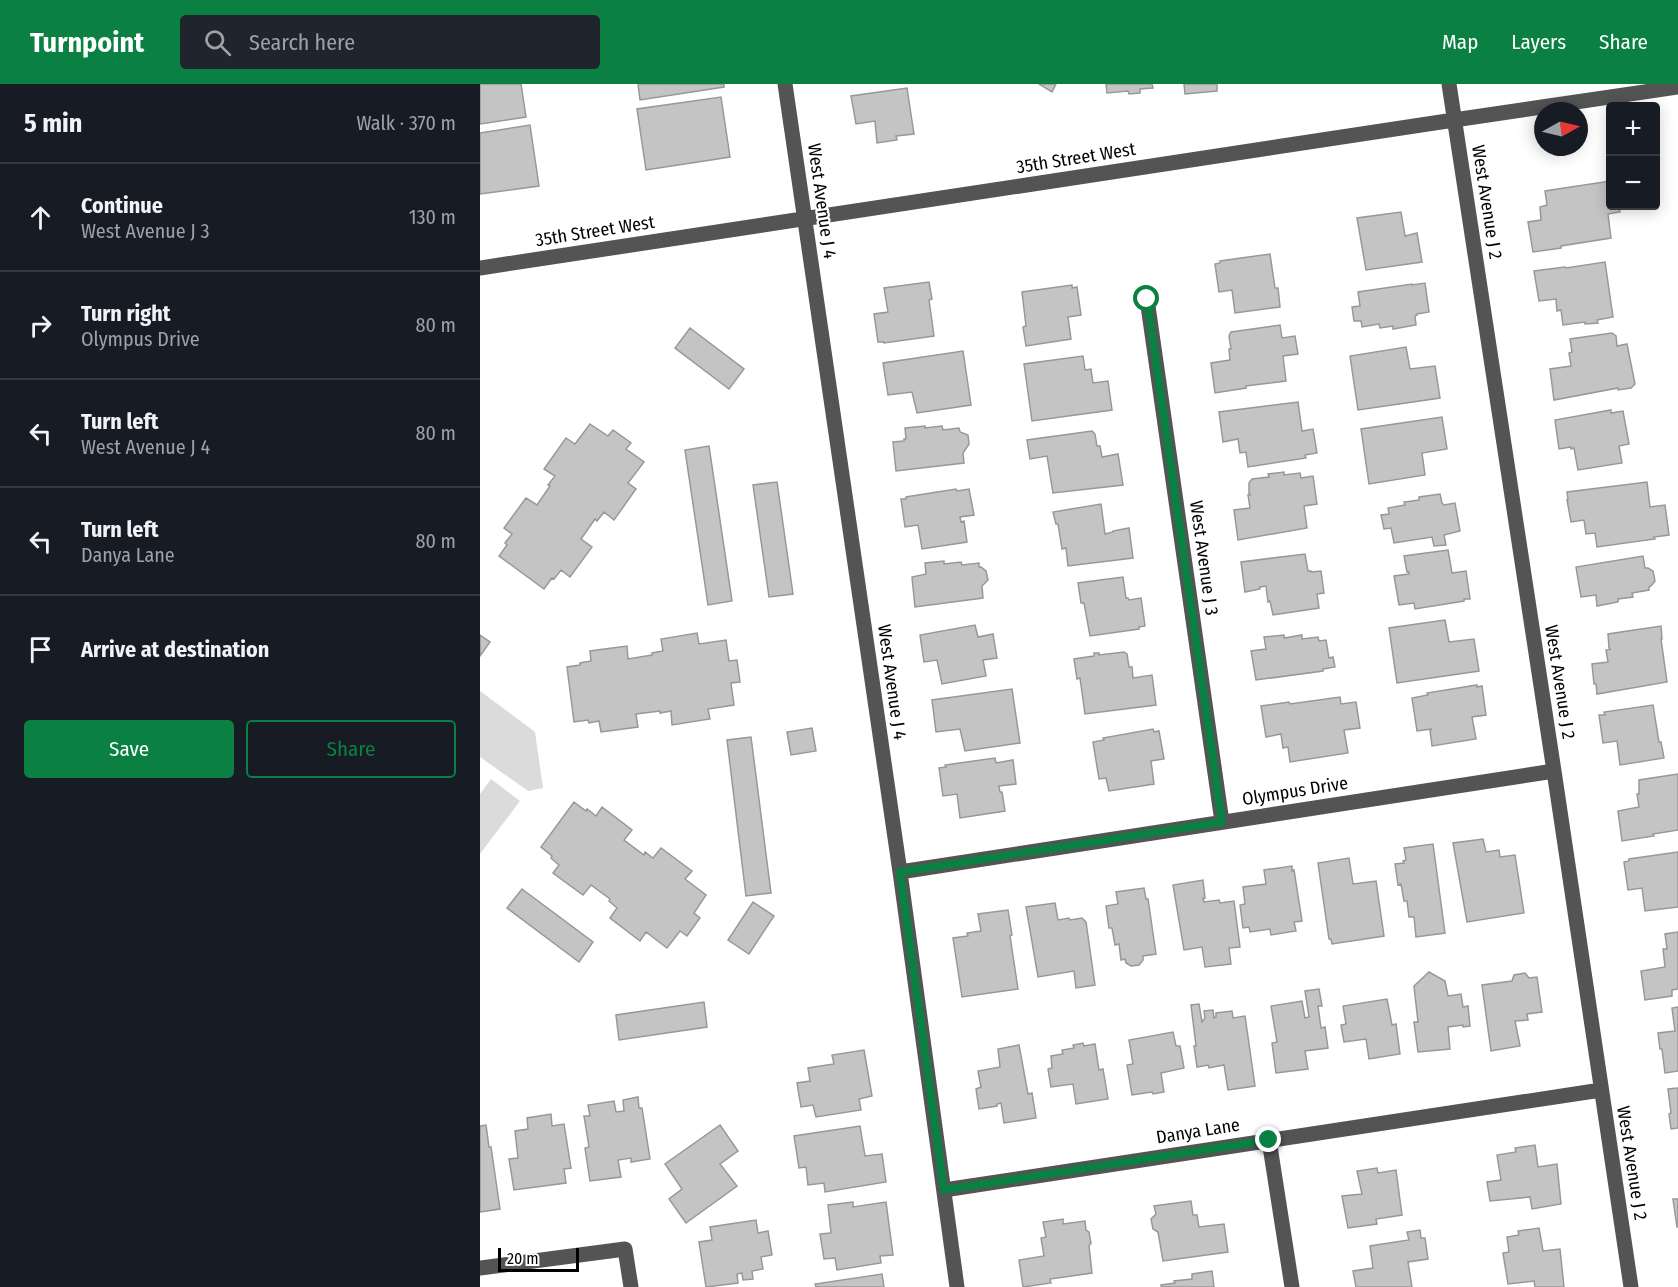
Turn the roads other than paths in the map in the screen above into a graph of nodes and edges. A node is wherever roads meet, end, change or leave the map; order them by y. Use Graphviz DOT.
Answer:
graph roads {
  1 [pos="785,84"];
  2 [pos="1449,84"];
  3 [pos="1678,87"];
  4 [pos="1454,120"];
  5 [pos="805,219"];
  6 [pos="480,268"];
  7 [pos="1147,299"];
  8 [pos="1554,771"];
  9 [pos="1222,822"];
  10 [pos="900,872"];
  11 [pos="1601,1090"];
  12 [pos="1269,1140"];
  13 [pos="944,1190"];
  14 [pos="480,1268"];
  15 [pos="631,1287"];
  16 [pos="957,1287"];
  17 [pos="1292,1287"];
  18 [pos="1631,1287"];
  1 -- 5 [label="street, West Avenue J 4"];
  2 -- 4 [label="street, West Avenue J 2"];
  3 -- 4 [label="street, 35th Street West"];
  4 -- 5 [label="street, 35th Street West"];
  4 -- 8 [label="street, West Avenue J 2"];
  5 -- 6 [label="street, 35th Street West"];
  5 -- 10 [label="street, West Avenue J 4"];
  7 -- 9 [label="street, West Avenue J 3"];
  8 -- 9 [label="street, Olympus Drive"];
  8 -- 11 [label="street, West Avenue J 2"];
  9 -- 10 [label="street, Olympus Drive"];
  10 -- 13 [label="street, West Avenue J 4"];
  11 -- 12 [label="street, Danya Lane"];
  11 -- 18 [label="street, West Avenue J 2"];
  12 -- 13 [label="street, Danya Lane"];
  12 -- 17 [label="street"];
  13 -- 16 [label="street, West Avenue J 4"];
  14 -- 15 [label="street"];
}
